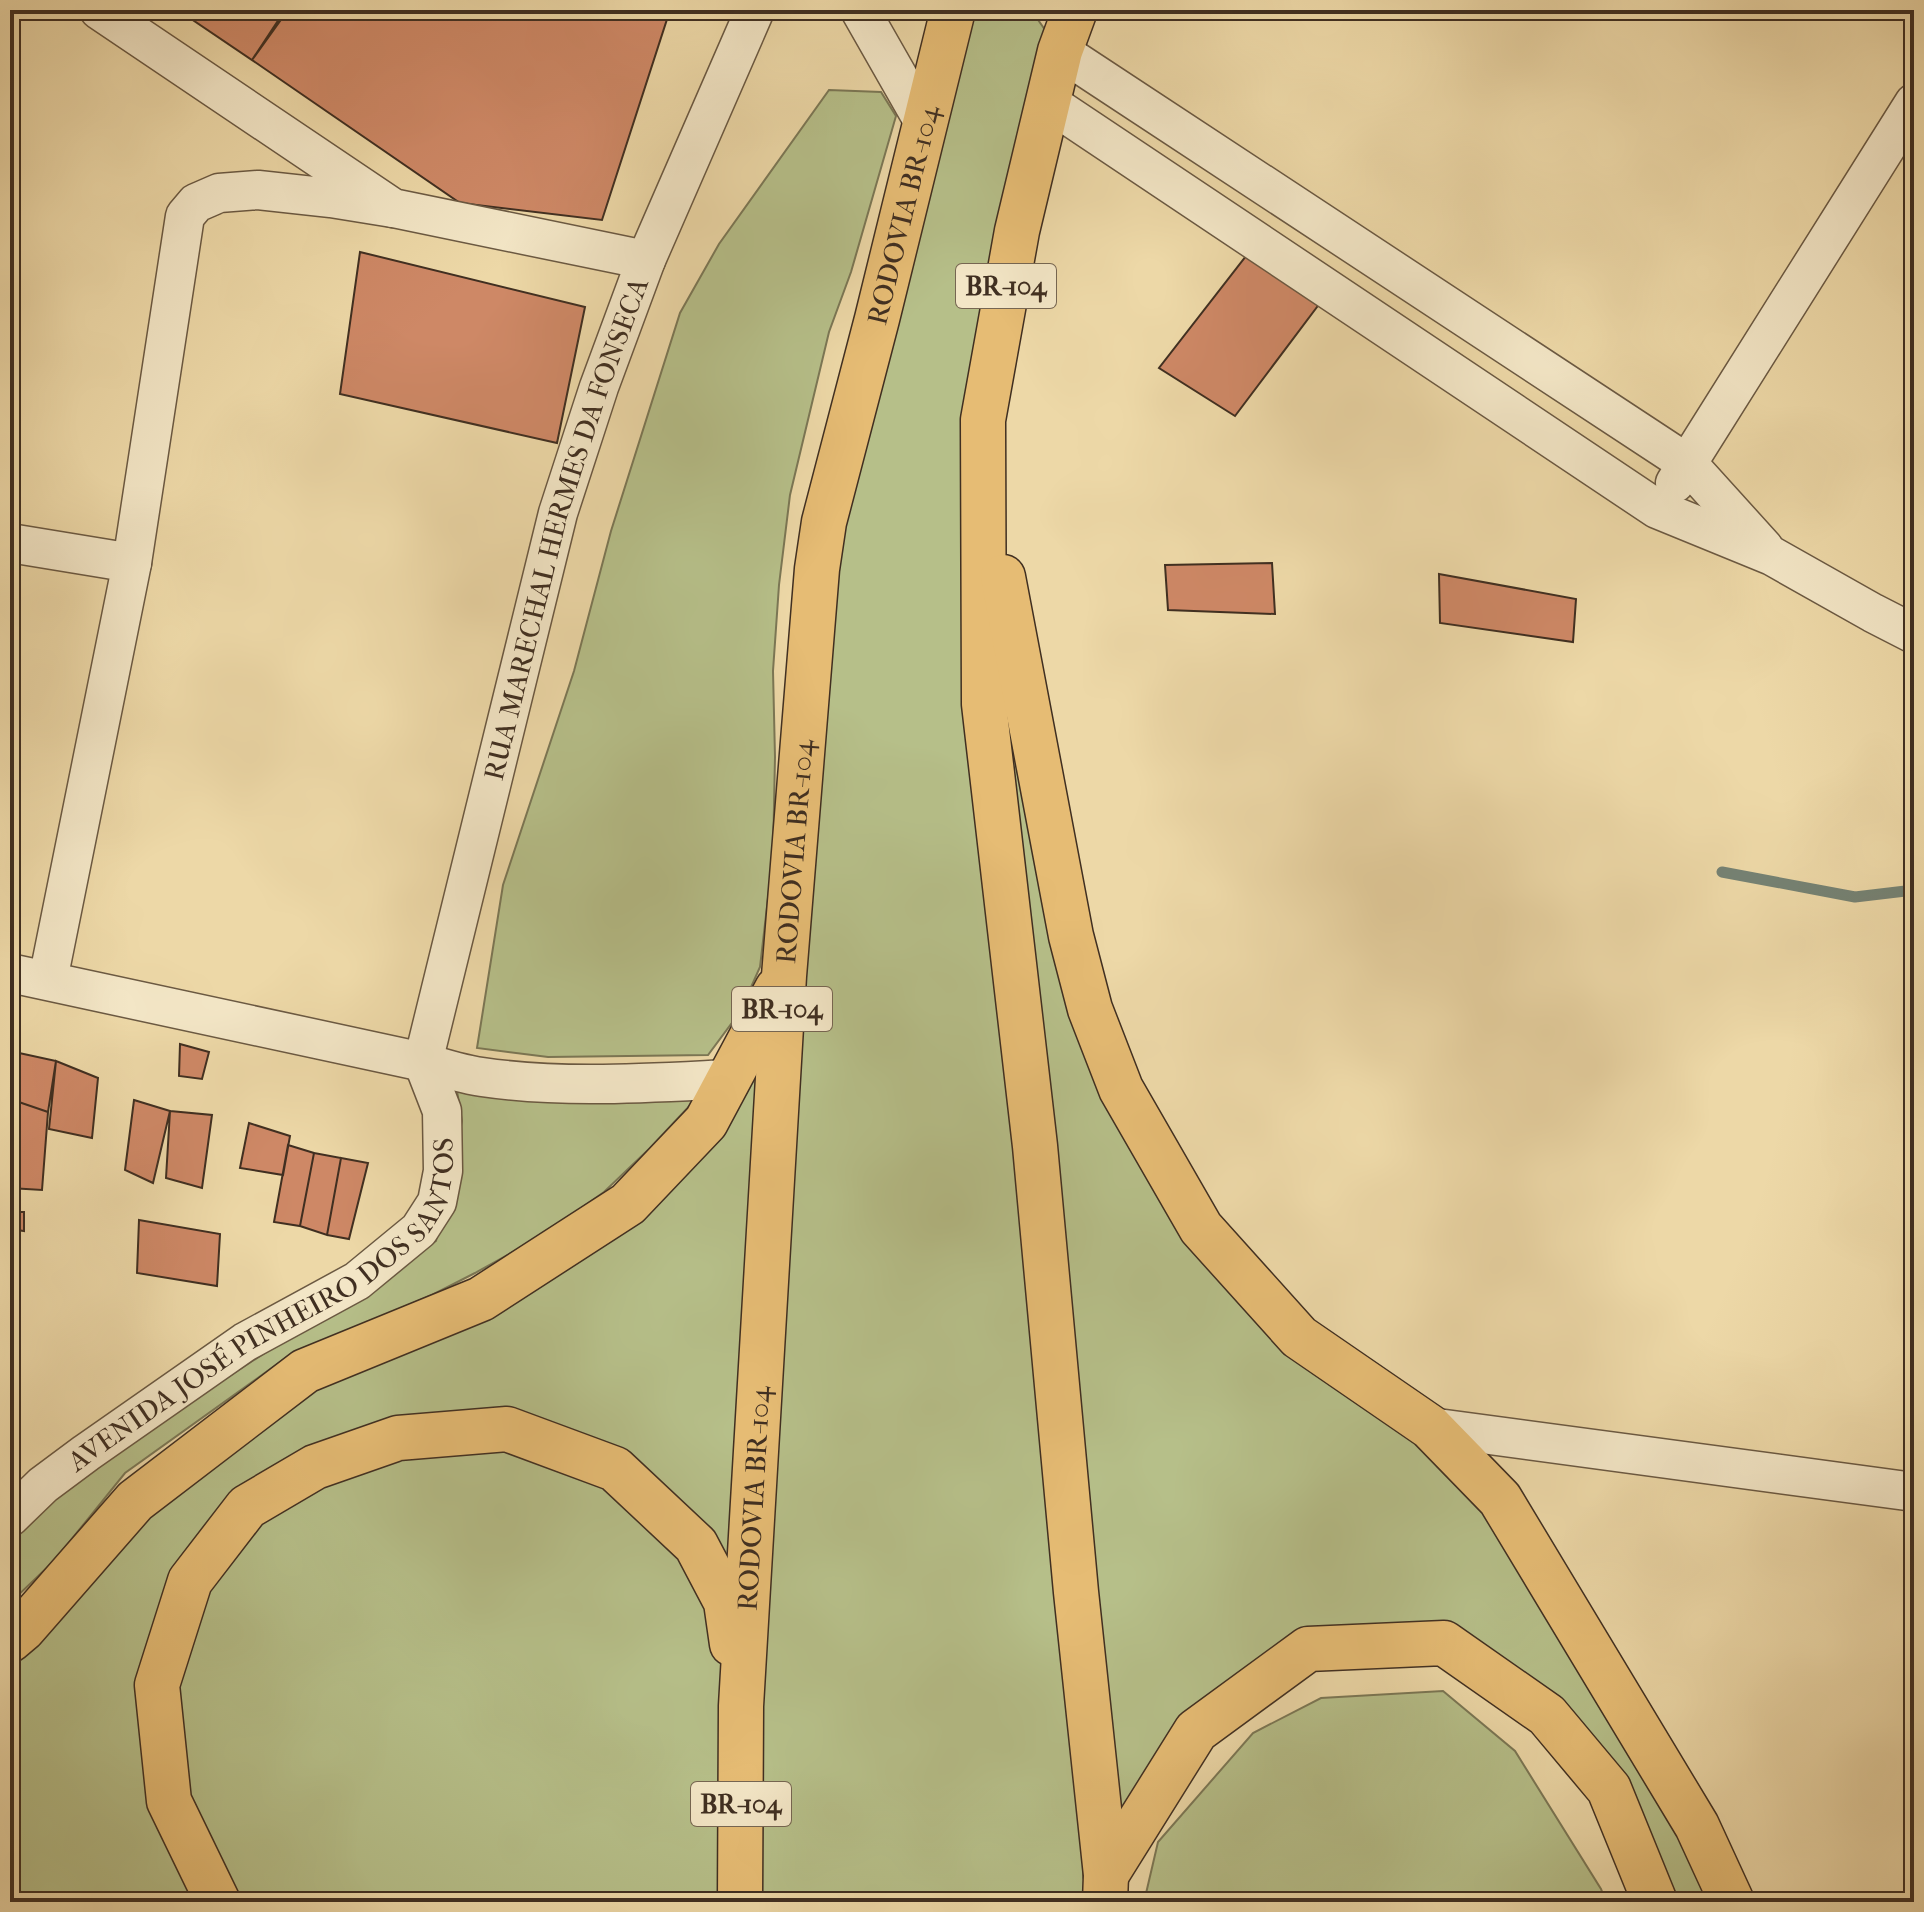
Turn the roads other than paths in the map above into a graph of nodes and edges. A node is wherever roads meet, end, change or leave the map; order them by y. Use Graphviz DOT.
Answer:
graph roads {
  1 [pos="99,10"];
  2 [pos="755,10"];
  3 [pos="860,10"];
  4 [pos="953,10"];
  5 [pos="1073,24"];
  6 [pos="1048,102"];
  7 [pos="1914,103"];
  8 [pos="925,124"];
  9 [pos="393,208"];
  10 [pos="646,260"];
  11 [pos="1688,464"];
  12 [pos="984,474"];
  13 [pos="1657,509"];
  14 [pos="10,543"];
  15 [pos="1772,556"];
  16 [pos="132,563"];
  17 [pos="1914,634"];
  18 [pos="10,973"];
  19 [pos="784,976"];
  20 [pos="48,980"];
  21 [pos="423,1062"];
  22 [pos="729,1079"];
  23 [pos="1430,1427"];
  24 [pos="1914,1492"];
  25 [pos="10,1517"];
  26 [pos="10,1640"];
  27 [pos="741,1706"];
  28 [pos="1105,1888"];
  29 [pos="218,1902"];
  30 [pos="740,1902"];
  31 [pos="1655,1902"];
  32 [pos="1732,1902"];
  1 -- 9 [label="street"];
  2 -- 10 [label="street, RUA MARECHAL HERMES DA FONSECA"];
  3 -- 8 [label="street"];
  4 -- 8 [label="highway, RODOVIA BR-104 / BR-104"];
  5 -- 6 [label="highway, BR-104"];
  5 -- 11 [label="street"];
  6 -- 12 [label="highway, BR-104"];
  6 -- 13 [label="street"];
  7 -- 11 [label="street"];
  8 -- 19 [label="highway, RODOVIA BR-104 / BR-104"];
  9 -- 10 [label="street"];
  9 -- 16 [label="street"];
  10 -- 21 [label="street, RUA MARECHAL HERMES DA FONSECA"];
  11 -- 13 [label="street"];
  11 -- 15 [label="street"];
  12 -- 23 [label="highway"];
  12 -- 28 [label="highway, BR-104"];
  13 -- 15 [label="street"];
  14 -- 16 [label="street"];
  15 -- 17 [label="street"];
  16 -- 20 [label="street"];
  18 -- 20 [label="street"];
  19 -- 22 [label="highway"];
  19 -- 27 [label="highway, RODOVIA BR-104 / BR-104"];
  20 -- 21 [label="street"];
  21 -- 22 [label="street"];
  21 -- 25 [label="street, AVENIDA JOSÉ PINHEIRO DOS SANTOS"];
  22 -- 26 [label="highway"];
  23 -- 24 [label="street"];
  23 -- 32 [label="highway"];
  27 -- 29 [label="highway"];
  27 -- 30 [label="highway, RODOVIA BR-104 / BR-104"];
  28 -- 31 [label="highway"];
}
